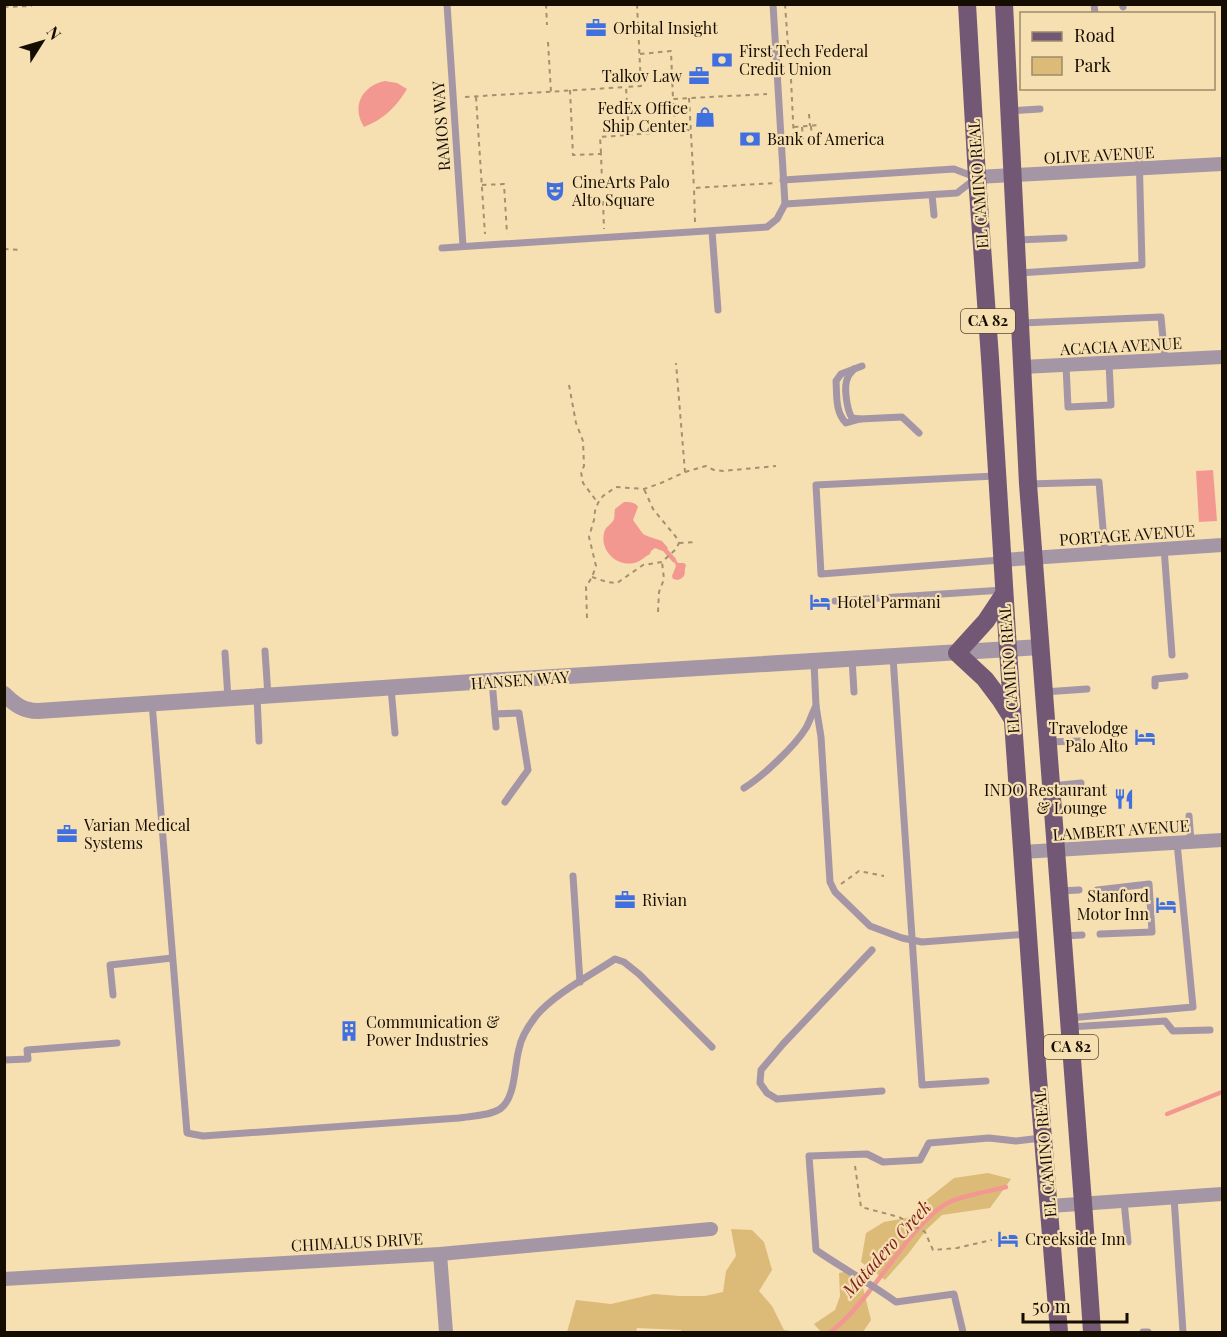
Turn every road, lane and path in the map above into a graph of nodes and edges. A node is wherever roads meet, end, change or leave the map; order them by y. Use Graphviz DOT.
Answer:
graph roads {
  1 [pos="31,4"];
  2 [pos="447,4"];
  3 [pos="546,4"];
  4 [pos="637,4"];
  5 [pos="772,4"];
  6 [pos="786,4"];
  7 [pos="967,4"];
  8 [pos="1004,4"];
  9 [pos="4,7"];
  10 [pos="548,25"];
  11 [pos="548,42"];
  12 [pos="788,46"];
  13 [pos="640,54"];
  14 [pos="791,79"];
  15 [pos="626,87"];
  16 [pos="570,90"];
  17 [pos="551,92"];
  18 [pos="778,93"];
  19 [pos="476,97"];
  20 [pos="453,98"];
  21 [pos="689,98"];
  22 [pos="673,99"];
  23 [pos="1040,109"];
  24 [pos="1010,111"];
  25 [pos="809,114"];
  26 [pos="818,125"];
  27 [pos="802,126"];
  28 [pos="810,126"];
  29 [pos="794,127"];
  30 [pos="691,130"];
  31 [pos="676,131"];
  32 [pos="629,135"];
  33 [pos="812,138"];
  34 [pos="803,139"];
  35 [pos="794,141"];
  36 [pos="1139,151"];
  37 [pos="601,154"];
  38 [pos="1222,164"];
  39 [pos="1140,169"];
  40 [pos="1013,176"];
  41 [pos="977,177"];
  42 [pos="602,181"];
  43 [pos="783,181"];
  44 [pos="482,185"];
  45 [pos="694,188"];
  46 [pos="932,195"];
  47 [pos="603,201"];
  48 [pos="785,204"];
  49 [pos="934,215"];
  50 [pos="712,231"];
  51 [pos="696,232"];
  52 [pos="604,237"];
  53 [pos="1064,238"];
  54 [pos="1016,240"];
  55 [pos="507,243"];
  56 [pos="486,245"];
  57 [pos="462,246"];
  58 [pos="442,248"];
  59 [pos="4,249"];
  60 [pos="22,250"];
  61 [pos="1017,273"];
  62 [pos="718,310"];
  63 [pos="1020,323"];
  64 [pos="1222,357"];
  65 [pos="1165,360"];
  66 [pos="676,363"];
  67 [pos="1109,363"];
  68 [pos="862,366"];
  69 [pos="1066,366"];
  70 [pos="1022,367"];
  71 [pos="569,384"];
  72 [pos="919,433"];
  73 [pos="776,466"];
  74 [pos="685,472"];
  75 [pos="998,476"];
  76 [pos="1029,484"];
  77 [pos="644,489"];
  78 [pos="598,503"];
  79 [pos="695,542"];
  80 [pos="679,543"];
  81 [pos="1222,545"];
  82 [pos="1164,548"];
  83 [pos="1105,552"];
  84 [pos="1034,558"];
  85 [pos="1002,560"];
  86 [pos="662,562"];
  87 [pos="592,577"];
  88 [pos="1004,592"];
  89 [pos="835,601"];
  90 [pos="658,612"];
  91 [pos="588,618"];
  92 [pos="1041,647"];
  93 [pos="1008,650"];
  94 [pos="264,651"];
  95 [pos="957,652"];
  96 [pos="225,653"];
  97 [pos="1172,655"];
  98 [pos="893,657"];
  99 [pos="852,659"];
  100 [pos="814,662"];
  101 [pos="1185,676"];
  102 [pos="492,681"];
  103 [pos="1155,686"];
  104 [pos="391,688"];
  105 [pos="1087,689"];
  106 [pos="854,692"];
  107 [pos="1044,692"];
  108 [pos="4,694"];
  109 [pos="263,696"];
  110 [pos="228,698"];
  111 [pos="152,703"];
  112 [pos="816,706"];
  113 [pos="495,714"];
  114 [pos="1013,720"];
  115 [pos="496,727"];
  116 [pos="395,733"];
  117 [pos="260,741"];
  118 [pos="1080,741"];
  119 [pos="1048,742"];
  120 [pos="1081,783"];
  121 [pos="1051,786"];
  122 [pos="744,788"];
  123 [pos="505,802"];
  124 [pos="1189,816"];
  125 [pos="1222,840"];
  126 [pos="1191,842"];
  127 [pos="1177,843"];
  128 [pos="1056,850"];
  129 [pos="1022,852"];
  130 [pos="573,876"];
  131 [pos="884,876"];
  132 [pos="1079,890"];
  133 [pos="1097,890"];
  134 [pos="1059,891"];
  135 [pos="835,892"];
  136 [pos="1028,934"];
  137 [pos="1100,934"];
  138 [pos="1082,935"];
  139 [pos="1063,936"];
  140 [pos="912,940"];
  141 [pos="872,950"];
  142 [pos="172,958"];
  143 [pos="579,982"];
  144 [pos="113,995"];
  145 [pos="1069,1022"];
  146 [pos="1210,1030"];
  147 [pos="117,1042"];
  148 [pos="712,1047"];
  149 [pos="4,1060"];
  150 [pos="986,1081"];
  151 [pos="882,1091"];
  152 [pos="1044,1138"];
  153 [pos="853,1154"];
  154 [pos="1222,1194"];
  155 [pos="1174,1197"];
  156 [pos="1124,1201"];
  157 [pos="1083,1204"];
  158 [pos="1050,1206"];
  159 [pos="711,1229"];
  160 [pos="992,1240"];
  161 [pos="1128,1242"];
  162 [pos="440,1254"];
  163 [pos="4,1279"];
  164 [pos="446,1332"];
  165 [pos="963,1332"];
  166 [pos="1059,1332"];
  167 [pos="1092,1332"];
  168 [pos="1183,1332"];
  1 -- 9 [label="path"];
  2 -- 20 [label="lane, RAMOS WAY"];
  3 -- 10 [label="path"];
  4 -- 13 [label="path"];
  5 -- 18 [label="lane"];
  6 -- 12 [label="path"];
  7 -- 41 [label="main road, EL CAMINO REAL / CA 82"];
  8 -- 24 [label="main road, EL CAMINO REAL / CA 82"];
  11 -- 17 [label="path"];
  13 -- 15 [label="path"];
  13 -- 22 [label="path"];
  14 -- 29 [label="path"];
  15 -- 16 [label="path"];
  15 -- 32 [label="path"];
  16 -- 17 [label="path"];
  16 -- 37 [label="path"];
  17 -- 19 [label="path"];
  18 -- 21 [label="path"];
  18 -- 43 [label="lane"];
  19 -- 20 [label="path"];
  19 -- 44 [label="path"];
  20 -- 57 [label="lane, RAMOS WAY"];
  21 -- 22 [label="path"];
  21 -- 30 [label="path"];
  22 -- 31 [label="path"];
  23 -- 24 [label="lane"];
  24 -- 40 [label="main road, EL CAMINO REAL / CA 82"];
  25 -- 28 [label="path"];
  26 -- 28 [label="path"];
  27 -- 28 [label="path"];
  27 -- 29 [label="path"];
  27 -- 34 [label="path"];
  28 -- 33 [label="path"];
  29 -- 35 [label="path"];
  30 -- 31 [label="path"];
  30 -- 45 [label="path"];
  31 -- 32 [label="path"];
  32 -- 37 [label="path"];
  36 -- 39 [label="lane"];
  37 -- 42 [label="path"];
  38 -- 39 [label="street, OLIVE AVENUE"];
  39 -- 40 [label="street, OLIVE AVENUE"];
  39 -- 61 [label="lane"];
  40 -- 41 [label="street, OLIVE AVENUE"];
  40 -- 54 [label="main road, EL CAMINO REAL / CA 82"];
  41 -- 43 [label="lane"];
  41 -- 46 [label="lane"];
  41 -- 75 [label="main road, EL CAMINO REAL / CA 82"];
  43 -- 45 [label="path"];
  43 -- 48 [label="lane"];
  44 -- 55 [label="path"];
  44 -- 56 [label="path"];
  45 -- 51 [label="path"];
  46 -- 48 [label="lane"];
  46 -- 49 [label="lane"];
  47 -- 52 [label="path"];
  48 -- 50 [label="lane"];
  50 -- 51 [label="lane"];
  50 -- 62 [label="lane"];
  51 -- 52 [label="lane"];
  52 -- 55 [label="lane"];
  53 -- 54 [label="lane"];
  54 -- 61 [label="main road, EL CAMINO REAL / CA 82"];
  55 -- 56 [label="lane"];
  56 -- 57 [label="lane"];
  57 -- 58 [label="lane"];
  59 -- 60 [label="path"];
  61 -- 63 [label="main road, EL CAMINO REAL / CA 82"];
  63 -- 65 [label="lane"];
  63 -- 70 [label="main road, EL CAMINO REAL / CA 82"];
  64 -- 65 [label="street, ACACIA AVENUE"];
  65 -- 67 [label="street, ACACIA AVENUE"];
  66 -- 74 [label="path"];
  67 -- 69 [label="street, ACACIA AVENUE"];
  67 -- 69 [label="lane"];
  68 -- 72 [label="lane"];
  69 -- 70 [label="street, ACACIA AVENUE"];
  70 -- 76 [label="main road, EL CAMINO REAL / CA 82"];
  71 -- 78 [label="path"];
  73 -- 74 [label="path"];
  74 -- 77 [label="path"];
  75 -- 85 [label="main road, EL CAMINO REAL / CA 82"];
  75 -- 85 [label="lane"];
  76 -- 83 [label="lane"];
  76 -- 84 [label="main road, EL CAMINO REAL / CA 82"];
  77 -- 78 [label="path"];
  77 -- 80 [label="path"];
  78 -- 87 [label="path"];
  79 -- 80 [label="path"];
  80 -- 86 [label="path"];
  81 -- 82 [label="street, PORTAGE AVENUE"];
  82 -- 83 [label="street, PORTAGE AVENUE"];
  82 -- 97 [label="lane"];
  83 -- 84 [label="street, PORTAGE AVENUE"];
  84 -- 85 [label="street, PORTAGE AVENUE"];
  84 -- 92 [label="main road, EL CAMINO REAL / CA 82"];
  85 -- 88 [label="main road, EL CAMINO REAL / CA 82"];
  86 -- 87 [label="path"];
  86 -- 90 [label="path"];
  87 -- 91 [label="path"];
  88 -- 89 [label="lane"];
  88 -- 93 [label="main road, EL CAMINO REAL / CA 82"];
  88 -- 95 [label="main road"];
  92 -- 93 [label="street, HANSEN WAY"];
  92 -- 107 [label="main road, EL CAMINO REAL / CA 82"];
  93 -- 95 [label="street, HANSEN WAY"];
  93 -- 114 [label="main road, EL CAMINO REAL / CA 82"];
  94 -- 109 [label="lane"];
  95 -- 98 [label="street, HANSEN WAY"];
  95 -- 114 [label="main road"];
  96 -- 110 [label="lane"];
  98 -- 99 [label="street, HANSEN WAY"];
  98 -- 140 [label="lane"];
  99 -- 100 [label="street, HANSEN WAY"];
  99 -- 106 [label="lane"];
  100 -- 102 [label="street, HANSEN WAY"];
  100 -- 112 [label="lane"];
  101 -- 103 [label="lane"];
  102 -- 104 [label="street, HANSEN WAY"];
  102 -- 113 [label="lane"];
  104 -- 109 [label="street, HANSEN WAY"];
  104 -- 116 [label="lane"];
  105 -- 107 [label="lane"];
  107 -- 119 [label="main road, EL CAMINO REAL / CA 82"];
  108 -- 111 [label="street, HANSEN WAY"];
  109 -- 110 [label="street, HANSEN WAY"];
  109 -- 117 [label="lane"];
  110 -- 111 [label="street, HANSEN WAY"];
  111 -- 142 [label="lane"];
  112 -- 122 [label="lane"];
  112 -- 135 [label="lane"];
  113 -- 115 [label="lane"];
  113 -- 123 [label="lane"];
  114 -- 129 [label="main road, EL CAMINO REAL / CA 82"];
  118 -- 119 [label="lane"];
  119 -- 121 [label="main road, EL CAMINO REAL / CA 82"];
  120 -- 121 [label="lane"];
  121 -- 128 [label="main road, EL CAMINO REAL / CA 82"];
  124 -- 126 [label="lane"];
  125 -- 126 [label="street, LAMBERT AVENUE"];
  126 -- 127 [label="street, LAMBERT AVENUE"];
  127 -- 128 [label="street, LAMBERT AVENUE"];
  127 -- 145 [label="lane"];
  128 -- 129 [label="street, LAMBERT AVENUE"];
  128 -- 134 [label="main road, EL CAMINO REAL / CA 82"];
  129 -- 136 [label="main road, EL CAMINO REAL / CA 82"];
  130 -- 143 [label="lane"];
  131 -- 135 [label="path"];
  132 -- 134 [label="lane"];
  133 -- 137 [label="lane"];
  134 -- 139 [label="main road, EL CAMINO REAL / CA 82"];
  135 -- 140 [label="lane"];
  136 -- 140 [label="lane"];
  136 -- 152 [label="main road, EL CAMINO REAL / CA 82"];
  138 -- 139 [label="lane"];
  139 -- 145 [label="main road, EL CAMINO REAL / CA 82"];
  140 -- 150 [label="lane"];
  141 -- 151 [label="lane"];
  142 -- 143 [label="lane"];
  142 -- 144 [label="lane"];
  143 -- 148 [label="lane"];
  145 -- 146 [label="lane"];
  145 -- 157 [label="main road, EL CAMINO REAL / CA 82"];
  147 -- 149 [label="lane"];
  152 -- 153 [label="lane"];
  152 -- 158 [label="main road, EL CAMINO REAL / CA 82"];
  153 -- 160 [label="path"];
  153 -- 165 [label="lane"];
  154 -- 155 [label="street"];
  155 -- 156 [label="street"];
  155 -- 168 [label="lane"];
  156 -- 157 [label="street"];
  156 -- 161 [label="lane"];
  157 -- 158 [label="street"];
  157 -- 167 [label="main road, EL CAMINO REAL / CA 82"];
  158 -- 166 [label="main road, EL CAMINO REAL / CA 82"];
  159 -- 162 [label="street, CHIMALUS DRIVE"];
  162 -- 163 [label="street, CHIMALUS DRIVE"];
  162 -- 164 [label="street"];
}
